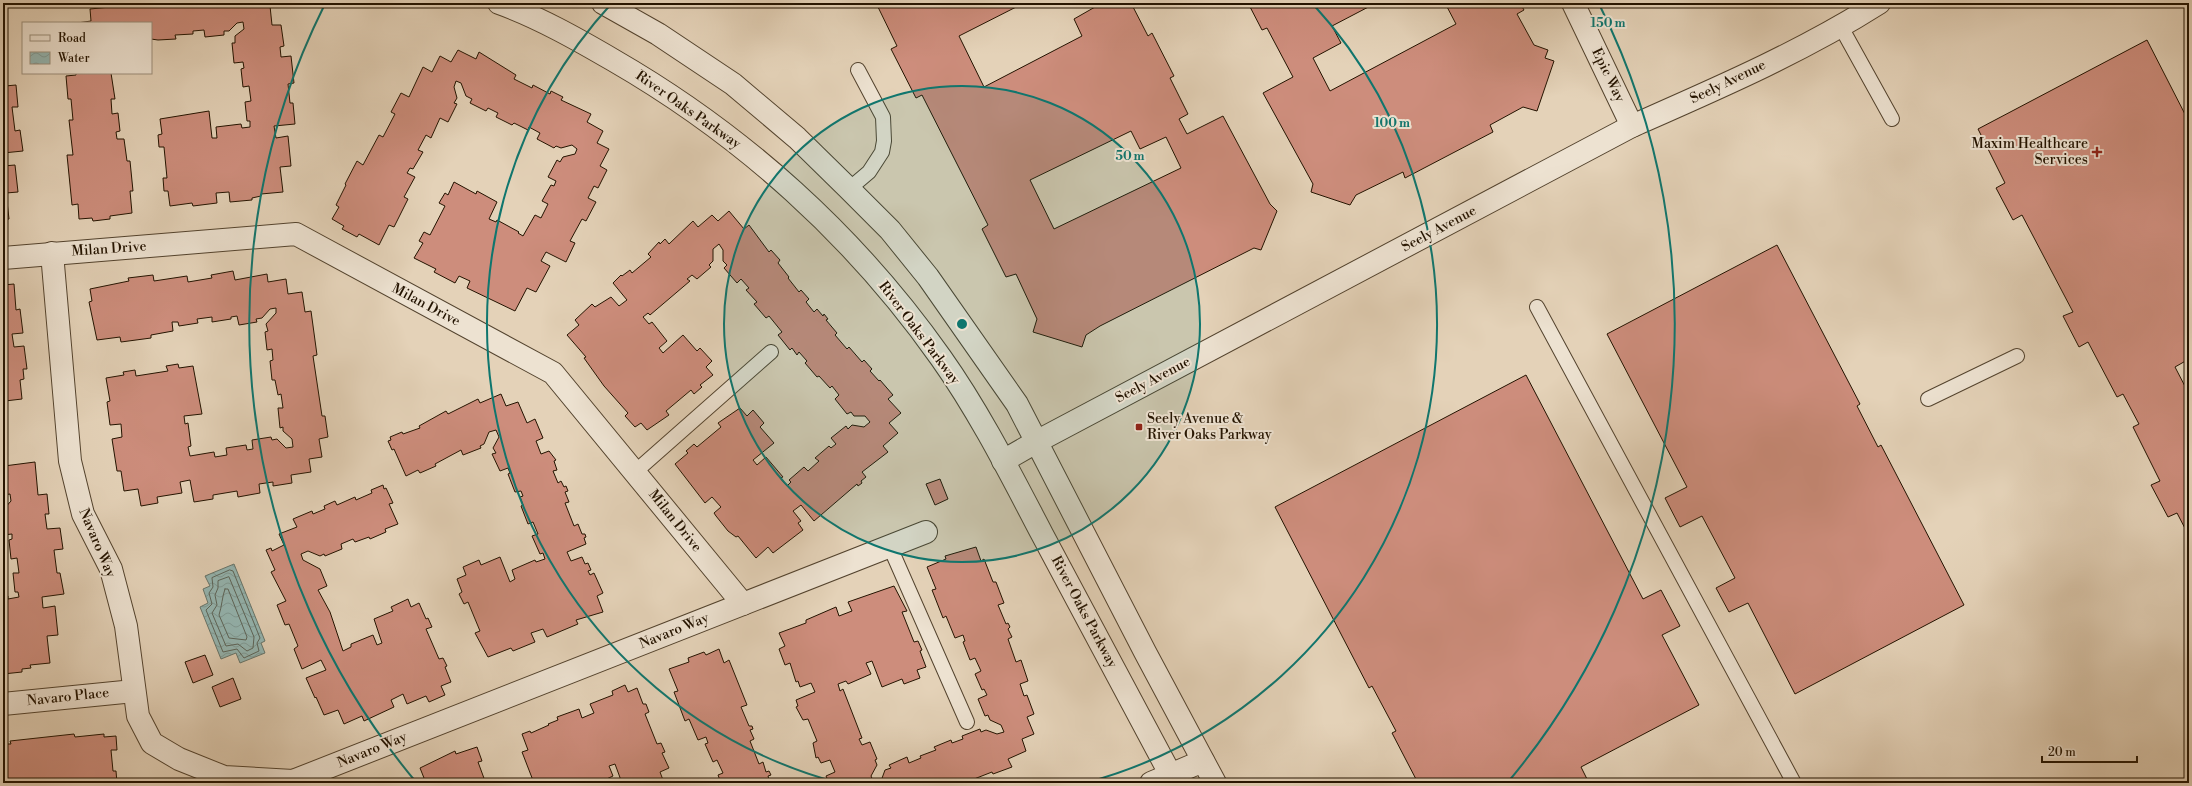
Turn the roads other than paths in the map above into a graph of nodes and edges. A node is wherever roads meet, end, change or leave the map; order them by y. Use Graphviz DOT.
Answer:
graph roads {
  1 [pos="499,3"];
  2 [pos="603,3"];
  3 [pos="1573,3"];
  4 [pos="1879,3"];
  5 [pos="1841,27"];
  6 [pos="858,70"];
  7 [pos="1892,119"];
  8 [pos="1632,126"];
  9 [pos="849,189"];
  10 [pos="52,253"];
  11 [pos="3,258"];
  12 [pos="1536,307"];
  13 [pos="771,352"];
  14 [pos="2017,356"];
  15 [pos="1928,400"];
  16 [pos="1036,442"];
  17 [pos="1003,461"];
  18 [pos="635,472"];
  19 [pos="926,532"];
  20 [pos="890,547"];
  21 [pos="743,604"];
  22 [pos="134,691"];
  23 [pos="3,704"];
  24 [pos="967,722"];
  25 [pos="1203,761"];
  26 [pos="224,780"];
  27 [pos="1178,780"];
  28 [pos="1150,783"];
  29 [pos="1215,783"];
  30 [pos="1794,783"];
  1 -- 17 [label="street, River Oaks Parkway"];
  2 -- 9 [label="street"];
  3 -- 8 [label="street, Epic Way"];
  4 -- 5 [label="street, Seely Avenue"];
  5 -- 7 [label="lane"];
  5 -- 8 [label="street, Seely Avenue"];
  6 -- 9 [label="lane"];
  8 -- 16 [label="street, Seely Avenue"];
  9 -- 16 [label="street"];
  10 -- 11 [label="street, Milan Drive"];
  10 -- 18 [label="street, Milan Drive"];
  10 -- 22 [label="street, Navaro Way"];
  12 -- 30 [label="lane"];
  13 -- 18 [label="lane"];
  14 -- 15 [label="lane"];
  16 -- 17 [label="street, Seely Avenue"];
  16 -- 25 [label="street"];
  17 -- 27 [label="street, River Oaks Parkway"];
  18 -- 21 [label="street, Milan Drive"];
  19 -- 20 [label="street, Navaro Way"];
  20 -- 21 [label="street, Navaro Way"];
  20 -- 24 [label="lane"];
  21 -- 26 [label="street, Navaro Way"];
  22 -- 23 [label="street, Navaro Place"];
  22 -- 26 [label="street, Navaro Way"];
  25 -- 27 [label="street"];
  25 -- 29 [label="street"];
  27 -- 28 [label="street"];
}
